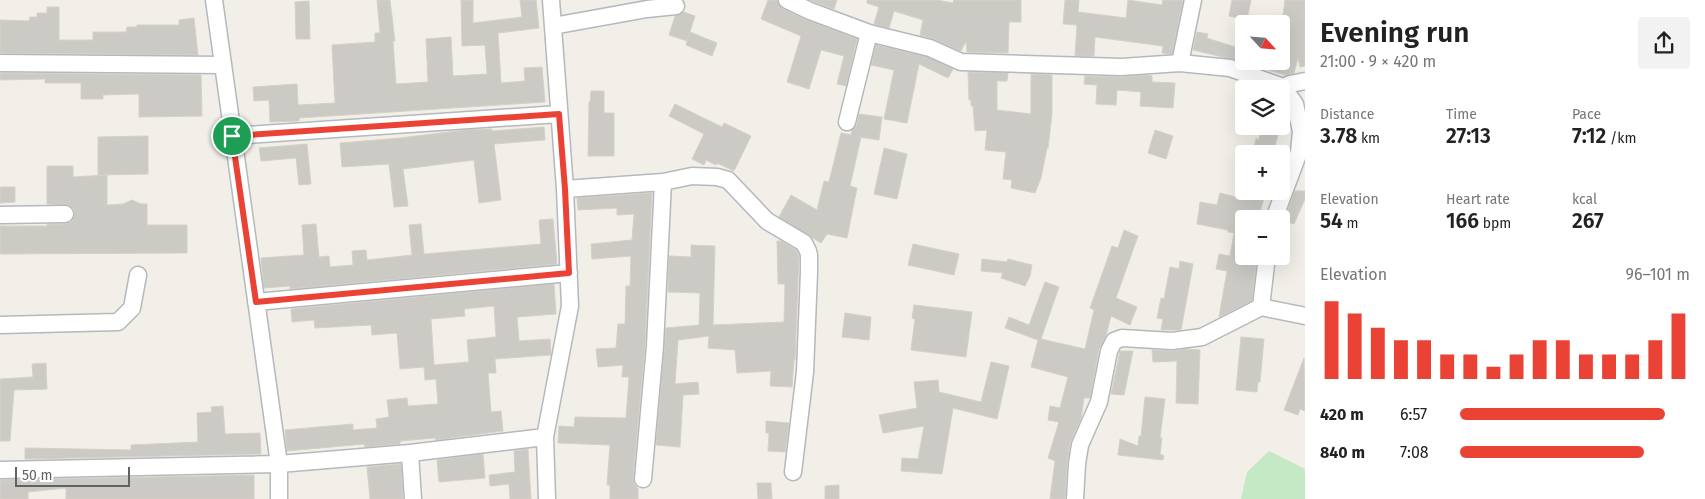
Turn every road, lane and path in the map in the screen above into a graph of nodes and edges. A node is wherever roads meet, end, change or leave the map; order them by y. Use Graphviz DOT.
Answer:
graph roads {
  1 [pos="214,0"];
  2 [pos="551,0"];
  3 [pos="787,0"];
  4 [pos="1193,0"];
  5 [pos="676,6"];
  6 [pos="553,26"];
  7 [pos="869,33"];
  8 [pos="0,63"];
  9 [pos="1180,63"];
  10 [pos="223,65"];
  11 [pos="1262,80"];
  12 [pos="1305,81"];
  13 [pos="1290,84"];
  14 [pos="1290,97"];
  15 [pos="559,114"];
  16 [pos="847,122"];
  17 [pos="232,136"];
  18 [pos="664,182"];
  19 [pos="565,189"];
  20 [pos="1277,210"];
  21 [pos="65,214"];
  22 [pos="0,215"];
  23 [pos="1266,265"];
  24 [pos="569,273"];
  25 [pos="138,275"];
  26 [pos="256,302"];
  27 [pos="1261,307"];
  28 [pos="1305,316"];
  29 [pos="0,325"];
  30 [pos="545,437"];
  31 [pos="410,453"];
  32 [pos="278,464"];
  33 [pos="0,470"];
  34 [pos="793,472"];
  35 [pos="643,479"];
  36 [pos="279,499"];
  37 [pos="413,499"];
  38 [pos="547,499"];
  39 [pos="1075,499"];
  1 -- 10 [label="street"];
  2 -- 6 [label="street"];
  3 -- 7 [label="street"];
  4 -- 9 [label="street"];
  5 -- 6 [label="street"];
  6 -- 15 [label="street"];
  7 -- 9 [label="street"];
  7 -- 16 [label="street"];
  8 -- 10 [label="street"];
  9 -- 11 [label="street"];
  10 -- 17 [label="street"];
  12 -- 13 [label="street"];
  14 -- 20 [label="street"];
  15 -- 17 [label="street"];
  15 -- 19 [label="street"];
  17 -- 26 [label="street"];
  18 -- 19 [label="street"];
  18 -- 34 [label="street"];
  18 -- 35 [label="street"];
  19 -- 24 [label="street"];
  21 -- 22 [label="street"];
  23 -- 27 [label="street"];
  24 -- 26 [label="street"];
  24 -- 30 [label="street"];
  25 -- 29 [label="street"];
  26 -- 32 [label="street"];
  27 -- 28 [label="street"];
  27 -- 39 [label="street"];
  30 -- 31 [label="street"];
  30 -- 38 [label="street"];
  31 -- 32 [label="street"];
  31 -- 37 [label="street"];
  32 -- 33 [label="street"];
  32 -- 36 [label="street"];
}
